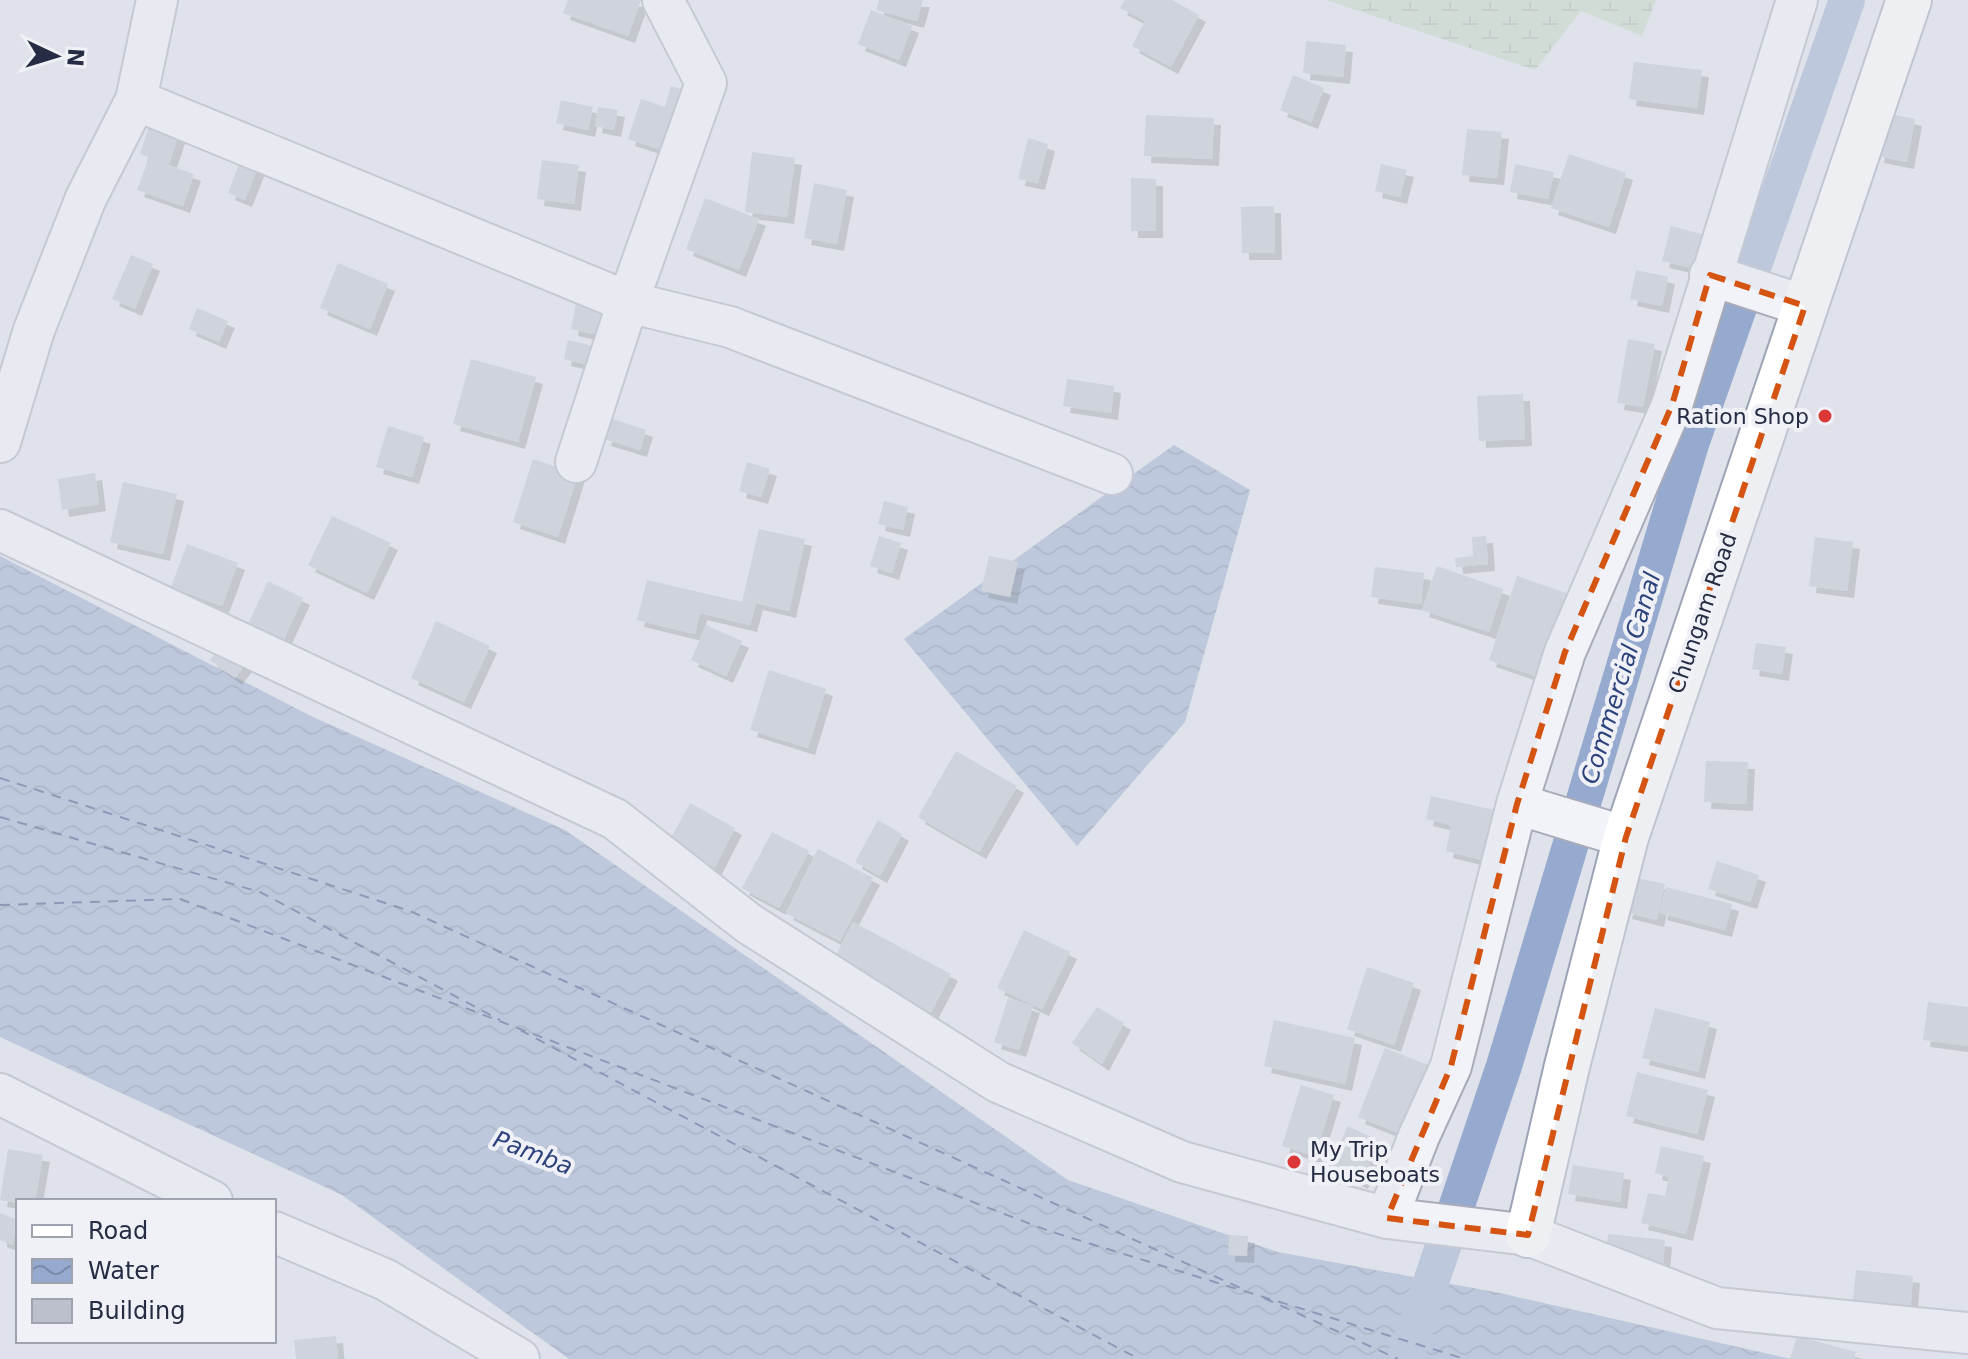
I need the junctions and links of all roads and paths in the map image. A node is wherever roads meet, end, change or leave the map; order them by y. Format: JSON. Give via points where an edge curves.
{"nodes":[{"id":1,"x":157,"y":0,"type":"edge"},
{"id":2,"x":663,"y":0,"type":"edge"},
{"id":3,"x":1797,"y":0,"type":"edge"},
{"id":4,"x":1909,"y":0,"type":"edge"},
{"id":5,"x":136,"y":100,"type":"junction"},
{"id":6,"x":1710,"y":275,"type":"junction"},
{"id":7,"x":628,"y":302,"type":"junction"},
{"id":8,"x":1805,"y":306,"type":"junction"},
{"id":9,"x":0,"y":442,"type":"edge"},
{"id":10,"x":576,"y":462,"type":"dead end"},
{"id":11,"x":1112,"y":474,"type":"dead end"},
{"id":12,"x":0,"y":530,"type":"edge"},
{"id":13,"x":1517,"y":804,"type":"junction"},
{"id":14,"x":1626,"y":837,"type":"junction"},
{"id":15,"x":0,"y":1094,"type":"edge"},
{"id":16,"x":208,"y":1199,"type":"edge"},
{"id":17,"x":1392,"y":1219,"type":"junction"},
{"id":18,"x":276,"y":1233,"type":"edge"},
{"id":19,"x":1515,"y":1234,"type":"junction"},
{"id":20,"x":1968,"y":1333,"type":"edge"},
{"id":21,"x":519,"y":1359,"type":"edge"}],
"edges":[{"from":1,"to":5,"type":"street"},
{"from":2,"to":7,"type":"street","via":[[706,83]]},
{"from":3,"to":6,"type":"street"},
{"from":4,"to":8,"type":"main road","name":"Chungam Road"},
{"from":5,"to":7,"type":"street"},
{"from":5,"to":9,"type":"street","via":[[86,198],[34,330]]},
{"from":6,"to":8,"type":"street"},
{"from":6,"to":13,"type":"street","via":[[1672,405],[1565,652]]},
{"from":7,"to":10,"type":"street"},
{"from":7,"to":11,"type":"street","via":[[730,327]]},
{"from":8,"to":14,"type":"main road","name":"Chungam Road"},
{"from":12,"to":17,"type":"street","via":[[615,819],[748,923],[998,1082],[1182,1162]]},
{"from":13,"to":14,"type":"street"},
{"from":13,"to":17,"type":"street","via":[[1451,1066],[1419,1136]]},
{"from":14,"to":19,"type":"main road","name":"Chungam Road","via":[[1567,1066]]},
{"from":15,"to":16,"type":"street"},
{"from":17,"to":19,"type":"street"},
{"from":18,"to":21,"type":"street","via":[[386,1280]]},
{"from":19,"to":20,"type":"street","via":[[1717,1308]]}]}
